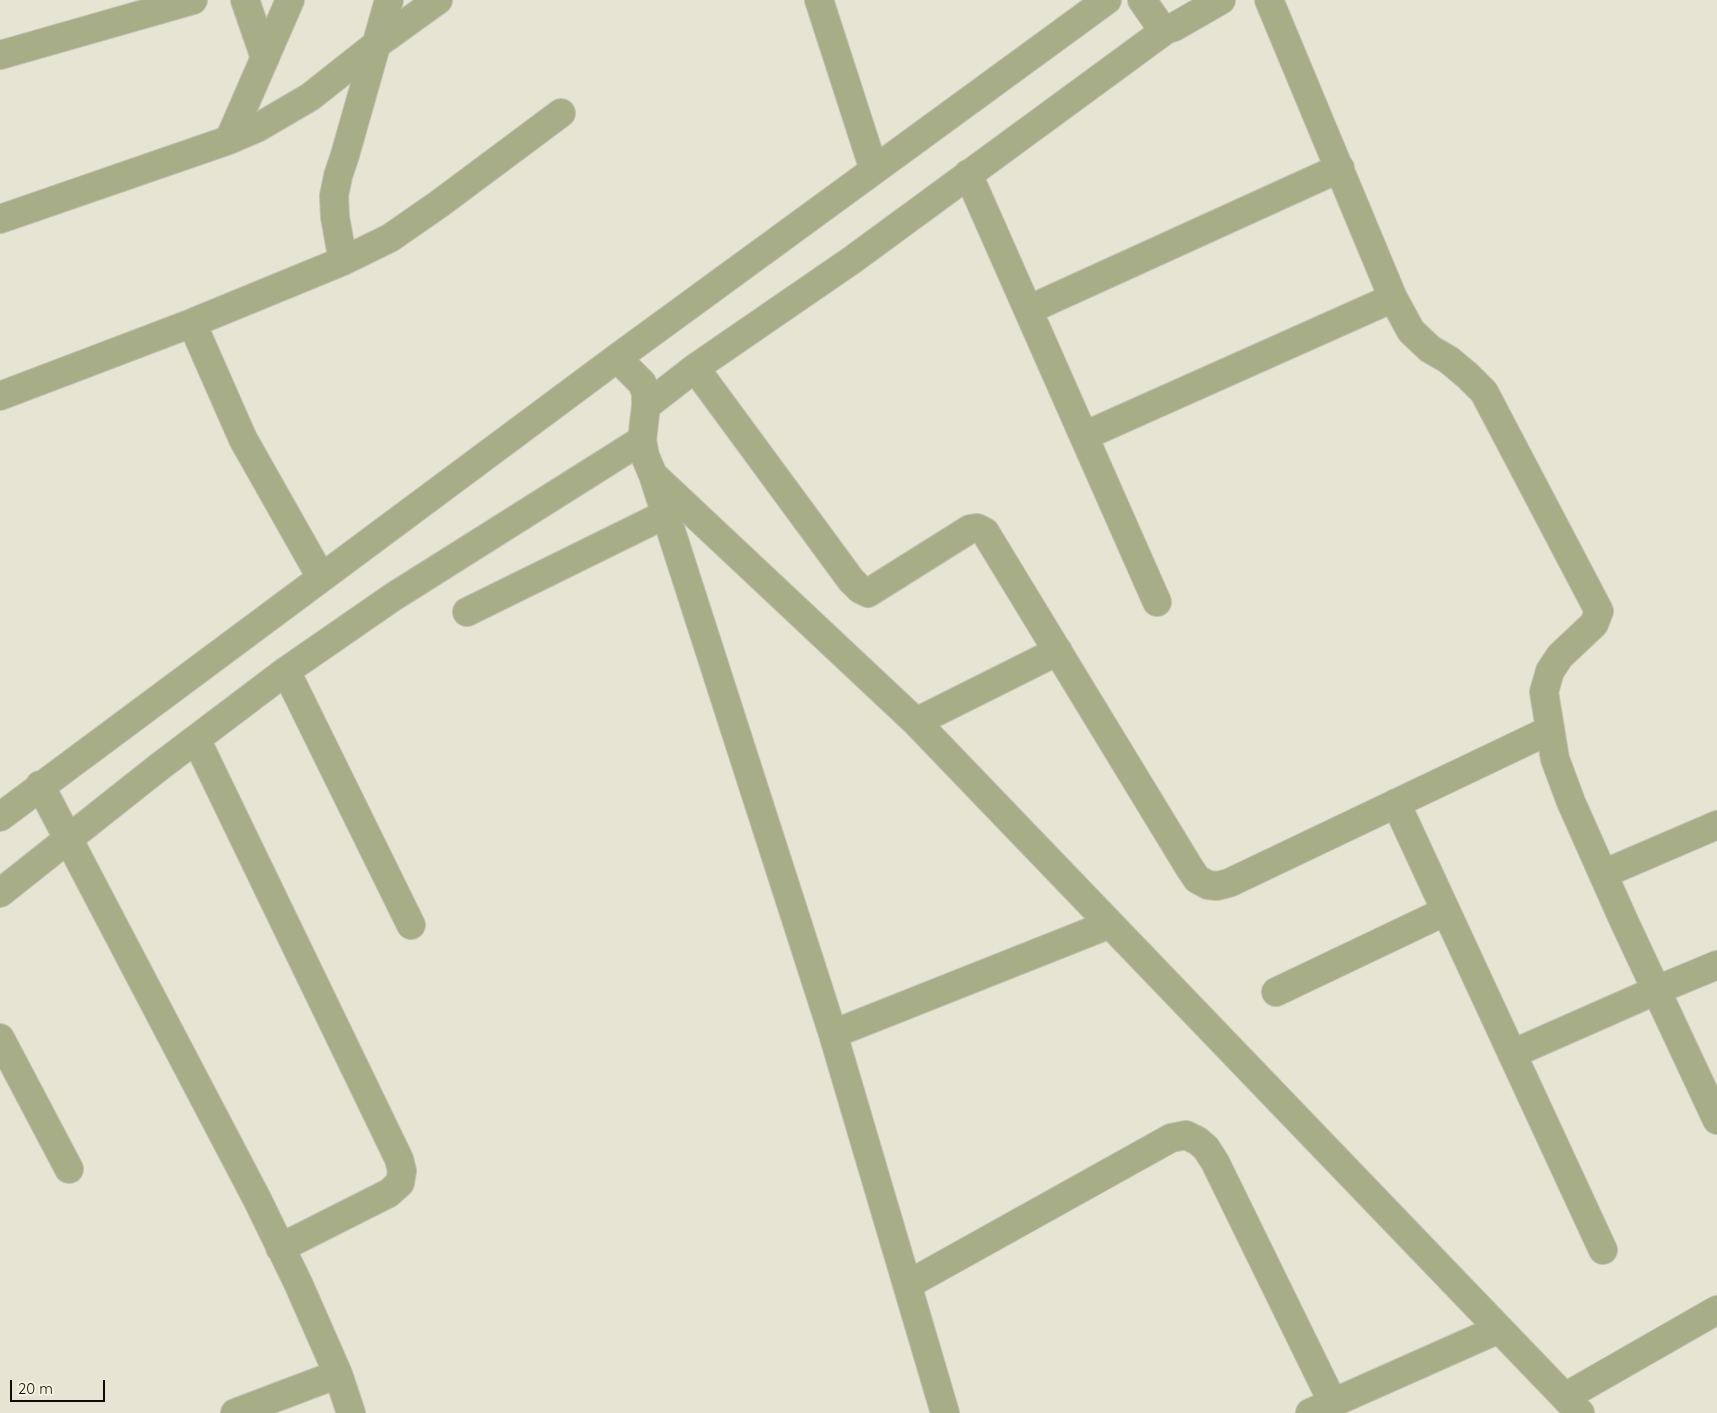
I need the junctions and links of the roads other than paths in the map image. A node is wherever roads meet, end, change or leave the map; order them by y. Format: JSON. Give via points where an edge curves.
{"nodes":[{"id":1,"x":193,"y":0,"type":"edge"},
{"id":2,"x":246,"y":0,"type":"edge"},
{"id":3,"x":290,"y":0,"type":"edge"},
{"id":4,"x":389,"y":0,"type":"edge"},
{"id":5,"x":438,"y":0,"type":"edge"},
{"id":6,"x":819,"y":0,"type":"edge"},
{"id":7,"x":1106,"y":0,"type":"edge"},
{"id":8,"x":1221,"y":0,"type":"edge"},
{"id":9,"x":1269,"y":0,"type":"edge"},
{"id":10,"x":1154,"y":16,"type":"edge"},
{"id":11,"x":377,"y":44,"type":"junction"},
{"id":12,"x":0,"y":55,"type":"edge"},
{"id":13,"x":265,"y":58,"type":"junction"},
{"id":14,"x":561,"y":113,"type":"dead end"},
{"id":15,"x":229,"y":140,"type":"junction"},
{"id":16,"x":1340,"y":168,"type":"junction"},
{"id":17,"x":874,"y":170,"type":"junction"},
{"id":18,"x":968,"y":174,"type":"junction"},
{"id":19,"x":0,"y":219,"type":"edge"},
{"id":20,"x":343,"y":261,"type":"junction"},
{"id":21,"x":1393,"y":298,"type":"junction"},
{"id":22,"x":1028,"y":310,"type":"junction"},
{"id":23,"x":192,"y":323,"type":"junction"},
{"id":24,"x":695,"y":368,"type":"junction"},
{"id":25,"x":633,"y":378,"type":"junction"},
{"id":26,"x":0,"y":396,"type":"edge"},
{"id":27,"x":1084,"y":436,"type":"junction"},
{"id":28,"x":642,"y":440,"type":"junction"},
{"id":29,"x":653,"y":475,"type":"junction"},
{"id":30,"x":666,"y":514,"type":"junction"},
{"id":31,"x":321,"y":577,"type":"junction"},
{"id":32,"x":1156,"y":602,"type":"dead end"},
{"id":33,"x":467,"y":612,"type":"dead end"},
{"id":34,"x":1058,"y":651,"type":"junction"},
{"id":35,"x":286,"y":671,"type":"junction"},
{"id":36,"x":916,"y":722,"type":"junction"},
{"id":37,"x":1550,"y":730,"type":"junction"},
{"id":38,"x":196,"y":739,"type":"junction"},
{"id":39,"x":44,"y":791,"type":"junction"},
{"id":40,"x":1396,"y":803,"type":"junction"},
{"id":41,"x":0,"y":817,"type":"edge"},
{"id":42,"x":1717,"y":825,"type":"edge"},
{"id":43,"x":65,"y":834,"type":"junction"},
{"id":44,"x":1603,"y":874,"type":"junction"},
{"id":45,"x":0,"y":893,"type":"edge"},
{"id":46,"x":1446,"y":911,"type":"junction"},
{"id":47,"x":1110,"y":924,"type":"junction"},
{"id":48,"x":411,"y":925,"type":"dead end"},
{"id":49,"x":1717,"y":965,"type":"edge"},
{"id":50,"x":1657,"y":990,"type":"junction"},
{"id":51,"x":1276,"y":992,"type":"dead end"},
{"id":52,"x":833,"y":1034,"type":"junction"},
{"id":53,"x":0,"y":1038,"type":"edge"},
{"id":54,"x":1512,"y":1054,"type":"junction"},
{"id":55,"x":1717,"y":1120,"type":"edge"},
{"id":56,"x":68,"y":1169,"type":"dead end"},
{"id":57,"x":280,"y":1248,"type":"junction"},
{"id":58,"x":1603,"y":1250,"type":"dead end"},
{"id":59,"x":907,"y":1285,"type":"junction"},
{"id":60,"x":1717,"y":1310,"type":"edge"},
{"id":61,"x":1499,"y":1329,"type":"junction"},
{"id":62,"x":338,"y":1374,"type":"junction"},
{"id":63,"x":1572,"y":1405,"type":"edge"},
{"id":64,"x":1321,"y":1408,"type":"edge"},
{"id":65,"x":235,"y":1413,"type":"edge"},
{"id":66,"x":351,"y":1413,"type":"edge"},
{"id":67,"x":945,"y":1413,"type":"edge"}],
"edges":[{"from":1,"to":12,"type":"street"},
{"from":2,"to":13,"type":"street"},
{"from":3,"to":13,"type":"street"},
{"from":4,"to":11,"type":"street"},
{"from":5,"to":11,"type":"street"},
{"from":6,"to":17,"type":"street"},
{"from":7,"to":17,"type":"street"},
{"from":8,"to":10,"type":"street","via":[[1174,27]]},
{"from":9,"to":16,"type":"street"},
{"from":10,"to":18,"type":"street"},
{"from":11,"to":15,"type":"street","via":[[310,97],[257,128]]},
{"from":11,"to":20,"type":"street","via":[[334,196]]},
{"from":13,"to":15,"type":"street"},
{"from":14,"to":20,"type":"street","via":[[390,238]]},
{"from":15,"to":19,"type":"street"},
{"from":16,"to":21,"type":"street"},
{"from":16,"to":22,"type":"street"},
{"from":17,"to":25,"type":"street"},
{"from":18,"to":22,"type":"street"},
{"from":18,"to":24,"type":"street","via":[[852,260]]},
{"from":20,"to":23,"type":"street"},
{"from":21,"to":27,"type":"street"},
{"from":21,"to":37,"type":"street","via":[[1411,331],[1484,392],[1598,611],[1594,624],[1560,656],[1550,671],[1544,692]]},
{"from":22,"to":27,"type":"street"},
{"from":23,"to":26,"type":"street"},
{"from":23,"to":31,"type":"street","via":[[243,439]]},
{"from":24,"to":25,"type":"street"},
{"from":24,"to":34,"type":"street","via":[[860,589],[868,592],[970,529],[977,528],[989,537]]},
{"from":25,"to":28,"type":"street"},
{"from":25,"to":31,"type":"street"},
{"from":27,"to":32,"type":"street"},
{"from":28,"to":29,"type":"street"},
{"from":28,"to":35,"type":"street","via":[[392,598]]},
{"from":29,"to":30,"type":"street"},
{"from":29,"to":36,"type":"street"},
{"from":30,"to":33,"type":"street"},
{"from":30,"to":52,"type":"street"},
{"from":31,"to":39,"type":"street"},
{"from":34,"to":36,"type":"street"},
{"from":34,"to":40,"type":"street","via":[[1189,867],[1197,879],[1208,885],[1229,883]]},
{"from":35,"to":38,"type":"street"},
{"from":35,"to":48,"type":"street"},
{"from":36,"to":47,"type":"street"},
{"from":37,"to":40,"type":"street"},
{"from":37,"to":44,"type":"street","via":[[1555,759]]},
{"from":38,"to":43,"type":"street"},
{"from":38,"to":57,"type":"street","via":[[402,1171],[400,1183],[389,1193]]},
{"from":39,"to":41,"type":"street"},
{"from":39,"to":43,"type":"street"},
{"from":40,"to":46,"type":"street"},
{"from":42,"to":44,"type":"street"},
{"from":43,"to":45,"type":"street"},
{"from":43,"to":57,"type":"street"},
{"from":44,"to":50,"type":"street"},
{"from":46,"to":51,"type":"street"},
{"from":46,"to":54,"type":"street"},
{"from":47,"to":52,"type":"street"},
{"from":47,"to":61,"type":"street"},
{"from":49,"to":50,"type":"street"},
{"from":50,"to":54,"type":"street"},
{"from":50,"to":55,"type":"street"},
{"from":52,"to":59,"type":"street"},
{"from":53,"to":56,"type":"street"},
{"from":54,"to":58,"type":"street"},
{"from":57,"to":62,"type":"street"},
{"from":59,"to":64,"type":"street","via":[[1170,1138],[1186,1135],[1206,1148],[1215,1162]]},
{"from":59,"to":67,"type":"street"},
{"from":60,"to":63,"type":"street"},
{"from":61,"to":63,"type":"street"},
{"from":61,"to":64,"type":"street"},
{"from":62,"to":65,"type":"street"},
{"from":62,"to":66,"type":"street"}]}
